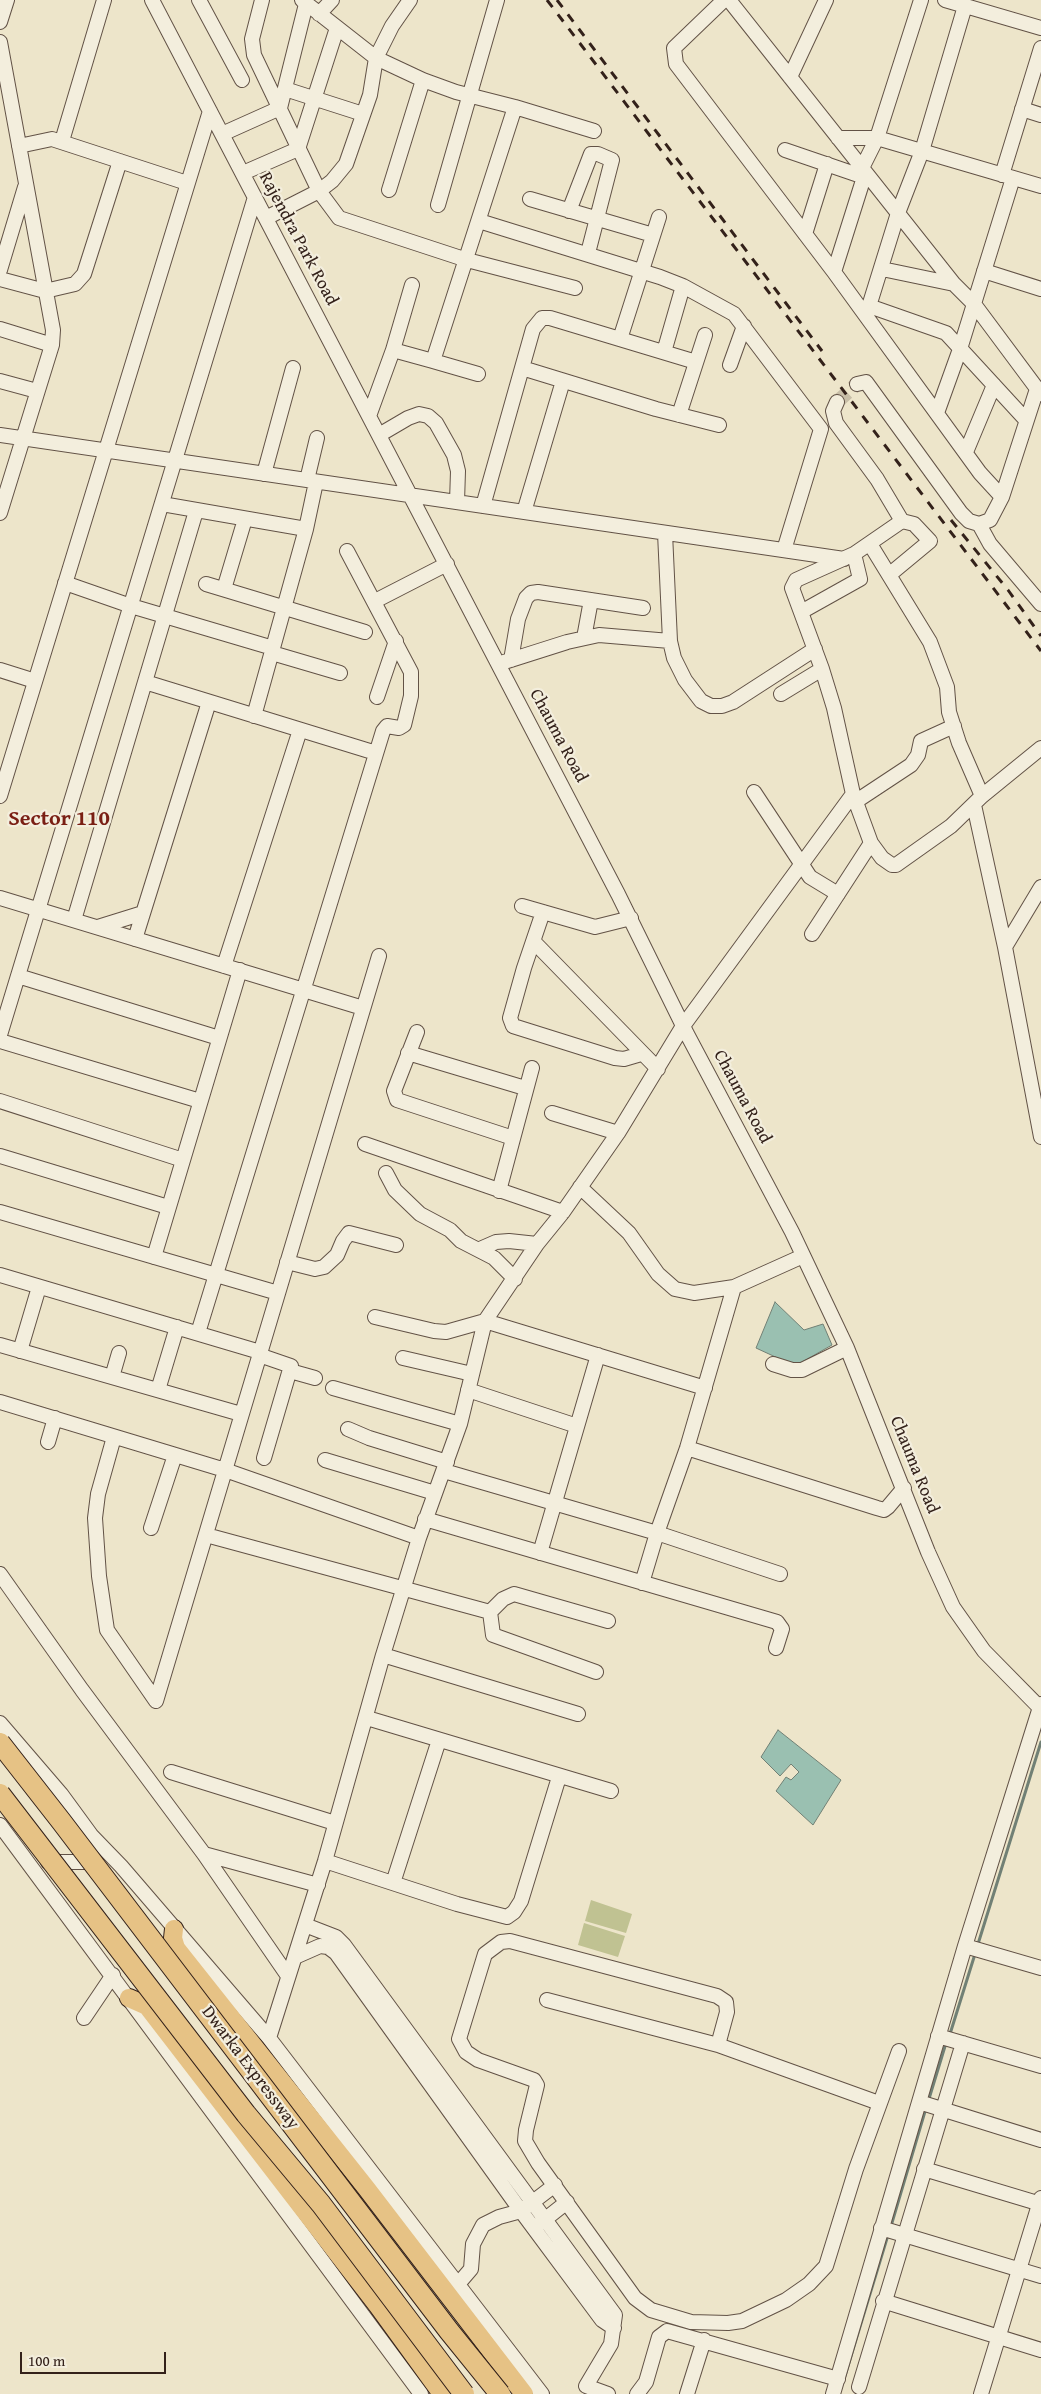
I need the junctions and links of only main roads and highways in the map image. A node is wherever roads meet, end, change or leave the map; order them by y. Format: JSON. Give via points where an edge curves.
{"nodes":[{"id":1,"x":0,"y":1743,"type":"edge"},
{"id":2,"x":0,"y":1794,"type":"edge"},
{"id":3,"x":174,"y":1929,"type":"road end"},
{"id":4,"x":129,"y":1998,"type":"road end"},
{"id":5,"x":442,"y":2394,"type":"edge"},
{"id":6,"x":464,"y":2394,"type":"edge"},
{"id":7,"x":500,"y":2394,"type":"edge"},
{"id":8,"x":524,"y":2394,"type":"edge"}],
"edges":[{"from":1,"to":7,"type":"highway","name":"Dwarka Expressway","bridge":true},
{"from":2,"to":6,"type":"highway","name":"Dwarka Expressway","bridge":true,"via":[[246,2114],[321,2204]]},
{"from":3,"to":8,"type":"main road","via":[[176,1948],[361,2181]]},
{"from":4,"to":5,"type":"main road","via":[[147,2006]]}]}
